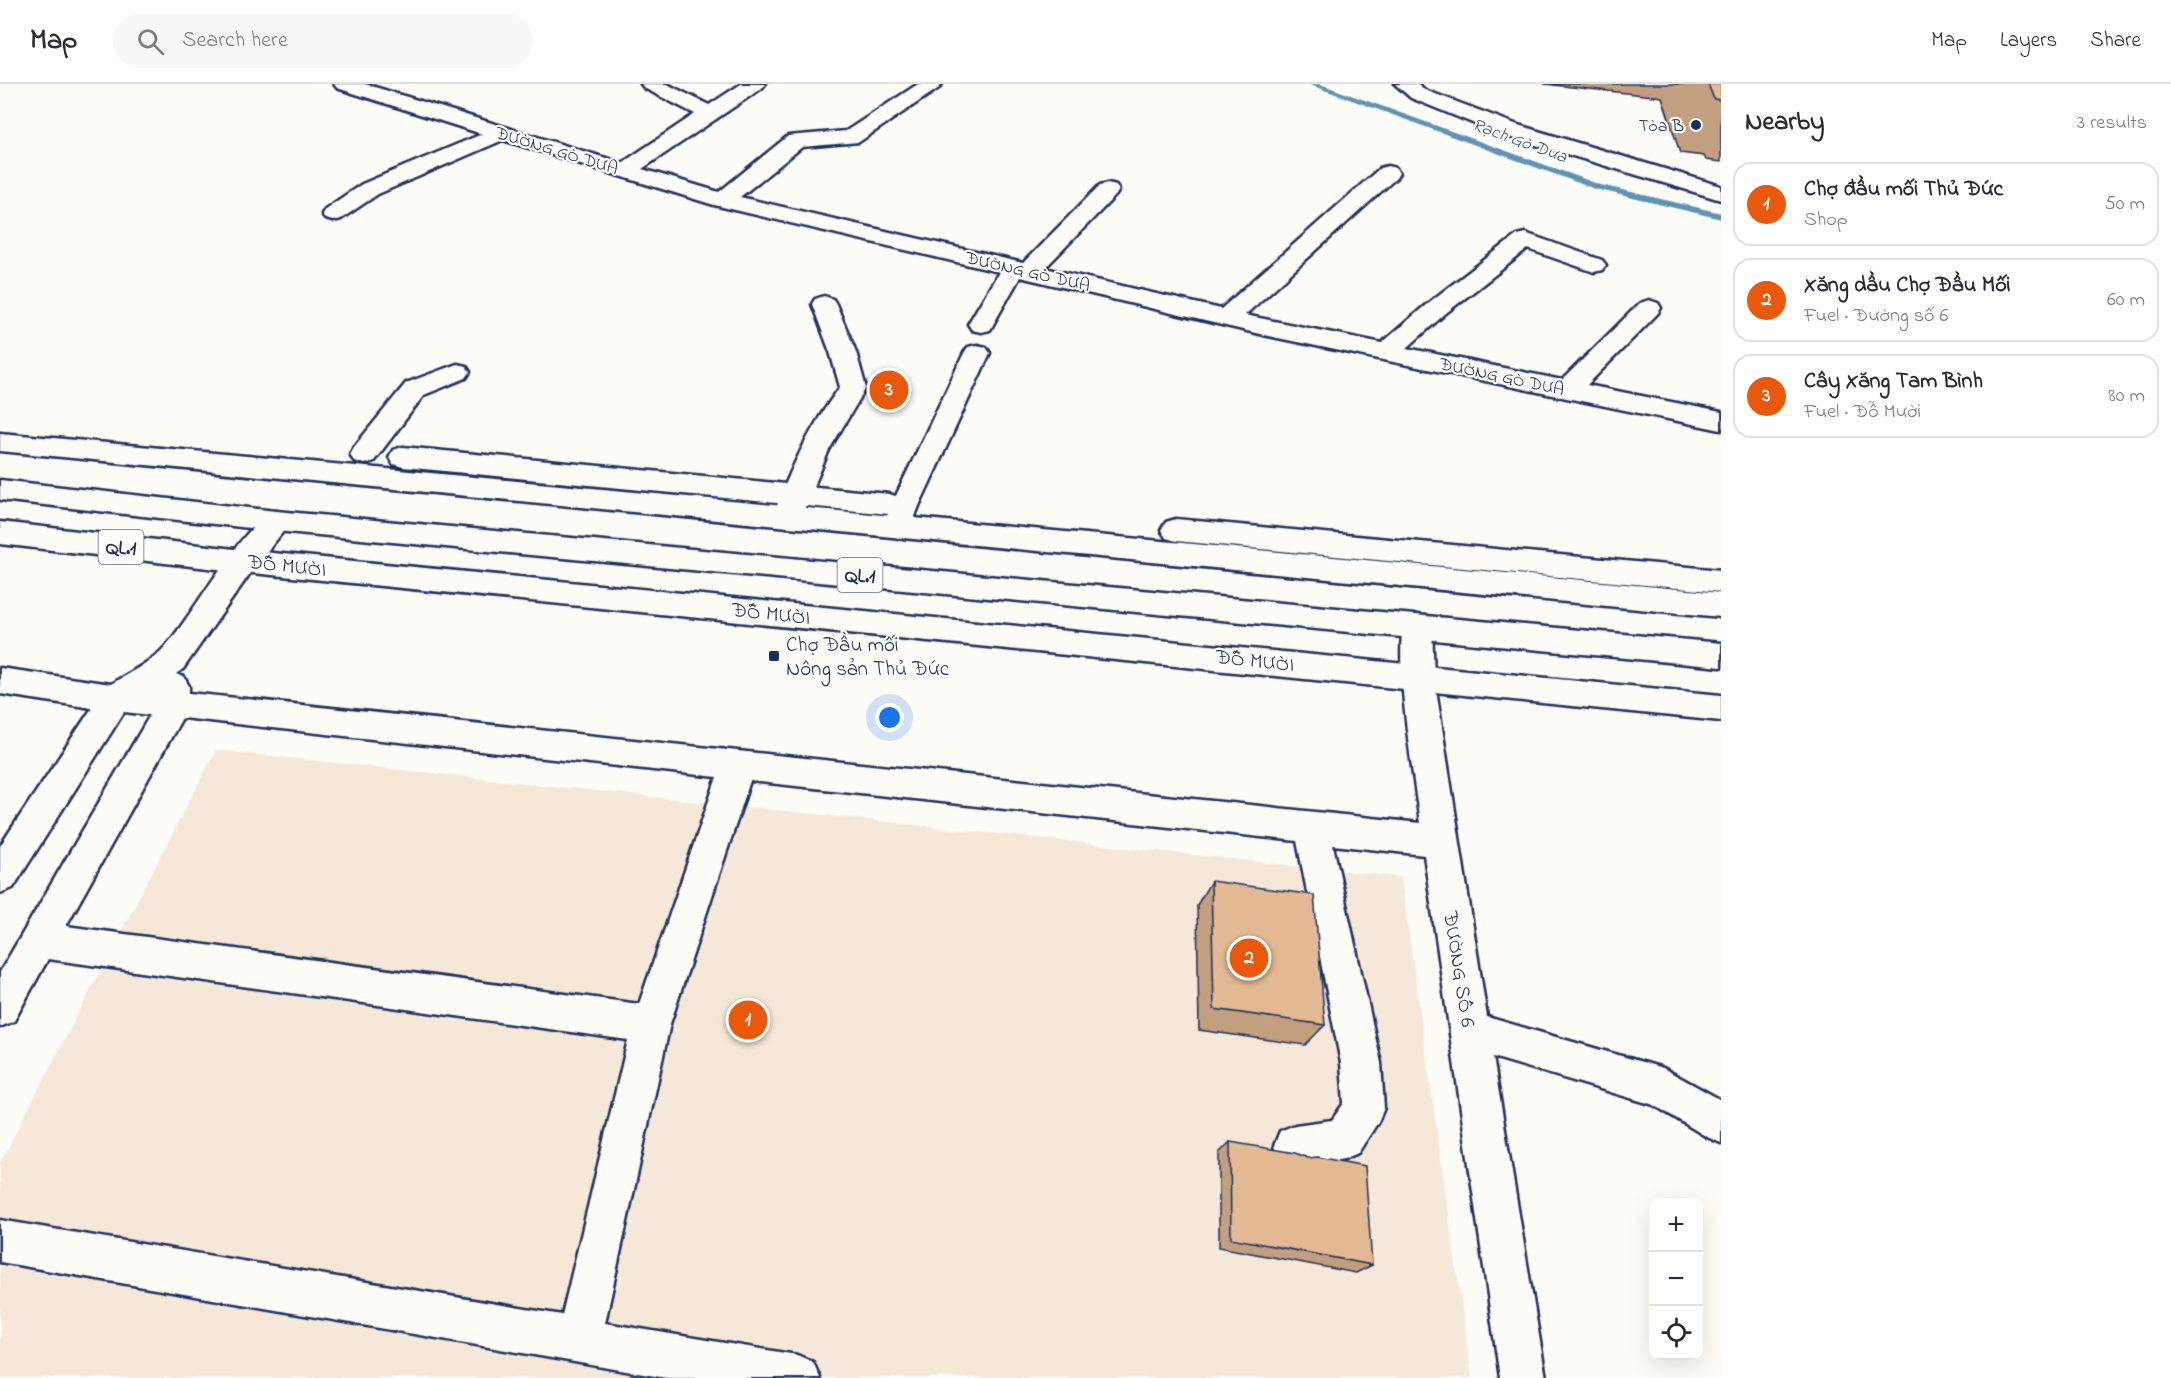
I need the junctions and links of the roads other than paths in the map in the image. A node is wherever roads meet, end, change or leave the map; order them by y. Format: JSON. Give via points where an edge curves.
{"nodes":[{"id":1,"x":344,"y":84,"type":"edge"},
{"id":2,"x":651,"y":84,"type":"edge"},
{"id":3,"x":755,"y":84,"type":"edge"},
{"id":4,"x":932,"y":84,"type":"edge"},
{"id":5,"x":1405,"y":84,"type":"edge"},
{"id":6,"x":711,"y":114,"type":"junction"},
{"id":7,"x":502,"y":133,"type":"junction"},
{"id":8,"x":624,"y":171,"type":"junction"},
{"id":9,"x":1388,"y":173,"type":"dead end"},
{"id":10,"x":1108,"y":190,"type":"dead end"},
{"id":11,"x":1721,"y":193,"type":"edge"},
{"id":12,"x":723,"y":200,"type":"junction"},
{"id":13,"x":333,"y":214,"type":"dead end"},
{"id":14,"x":1594,"y":265,"type":"dead end"},
{"id":15,"x":1020,"y":270,"type":"junction"},
{"id":16,"x":824,"y":303,"type":"dead end"},
{"id":17,"x":1649,"y":308,"type":"dead end"},
{"id":18,"x":1226,"y":318,"type":"junction"},
{"id":19,"x":981,"y":324,"type":"dead end"},
{"id":20,"x":1386,"y":352,"type":"junction"},
{"id":21,"x":977,"y":353,"type":"dead end"},
{"id":22,"x":457,"y":372,"type":"dead end"},
{"id":23,"x":1567,"y":390,"type":"junction"},
{"id":24,"x":0,"y":420,"type":"edge"},
{"id":25,"x":1721,"y":421,"type":"edge"},
{"id":26,"x":0,"y":442,"type":"edge"},
{"id":27,"x":364,"y":454,"type":"junction"},
{"id":28,"x":0,"y":490,"type":"edge"},
{"id":29,"x":790,"y":505,"type":"junction"},
{"id":30,"x":901,"y":516,"type":"junction"},
{"id":31,"x":276,"y":521,"type":"junction"},
{"id":32,"x":0,"y":533,"type":"edge"},
{"id":33,"x":243,"y":561,"type":"junction"},
{"id":34,"x":1721,"y":581,"type":"edge"},
{"id":35,"x":1721,"y":605,"type":"edge"},
{"id":36,"x":1417,"y":627,"type":"junction"},
{"id":37,"x":1721,"y":655,"type":"edge"},
{"id":38,"x":172,"y":660,"type":"junction"},
{"id":39,"x":1418,"y":676,"type":"junction"},
{"id":40,"x":0,"y":681,"type":"edge"},
{"id":41,"x":116,"y":698,"type":"junction"},
{"id":42,"x":173,"y":704,"type":"junction"},
{"id":43,"x":1721,"y":708,"type":"edge"},
{"id":44,"x":738,"y":766,"type":"junction"},
{"id":45,"x":1312,"y":828,"type":"junction"},
{"id":46,"x":1440,"y":841,"type":"junction"},
{"id":47,"x":0,"y":877,"type":"edge"},
{"id":48,"x":39,"y":940,"type":"junction"},
{"id":49,"x":0,"y":1008,"type":"edge"},
{"id":50,"x":651,"y":1024,"type":"junction"},
{"id":51,"x":1469,"y":1031,"type":"junction"},
{"id":52,"x":1721,"y":1123,"type":"edge"},
{"id":53,"x":1295,"y":1146,"type":"dead end"},
{"id":54,"x":0,"y":1241,"type":"edge"},
{"id":55,"x":579,"y":1340,"type":"junction"},
{"id":56,"x":797,"y":1378,"type":"edge"},
{"id":57,"x":1523,"y":1378,"type":"edge"}],
"edges":[{"from":1,"to":7,"type":"main road","name":"ĐƯỜNG GÒ DƯA"},
{"from":2,"to":6,"type":"main road"},
{"from":3,"to":6,"type":"main road"},
{"from":4,"to":12,"type":"main road","via":[[851,137],[796,141]]},
{"from":5,"to":11,"type":"main road","via":[[1418,94],[1510,130]]},
{"from":6,"to":8,"type":"main road"},
{"from":7,"to":8,"type":"main road","name":"ĐƯỜNG GÒ DƯA"},
{"from":7,"to":13,"type":"main road","via":[[370,189]]},
{"from":8,"to":12,"type":"main road","name":"ĐƯỜNG GÒ DƯA"},
{"from":9,"to":18,"type":"main road"},
{"from":10,"to":15,"type":"main road"},
{"from":12,"to":15,"type":"main road","name":"ĐƯỜNG GÒ DƯA"},
{"from":14,"to":20,"type":"main road","via":[[1525,240]]},
{"from":15,"to":18,"type":"main road","name":"ĐƯỜNG GÒ DƯA"},
{"from":15,"to":19,"type":"main road"},
{"from":16,"to":29,"type":"main road","via":[[853,388],[838,406]]},
{"from":17,"to":23,"type":"main road"},
{"from":18,"to":20,"type":"main road","name":"ĐƯỜNG GÒ DƯA"},
{"from":20,"to":23,"type":"main road","name":"ĐƯỜNG GÒ DƯA"},
{"from":21,"to":30,"type":"main road"},
{"from":22,"to":27,"type":"main road","via":[[415,389]]},
{"from":23,"to":25,"type":"main road","name":"ĐƯỜNG GÒ DƯA"},
{"from":24,"to":27,"type":"main road"},
{"from":26,"to":29,"type":"main road"},
{"from":27,"to":29,"type":"main road"},
{"from":28,"to":31,"type":"main road","name":"ĐỖ MƯỜI","number":"QL.1"},
{"from":29,"to":30,"type":"main road"},
{"from":30,"to":34,"type":"main road"},
{"from":30,"to":35,"type":"main road"},
{"from":31,"to":33,"type":"main road"},
{"from":31,"to":36,"type":"main road","name":"ĐỖ MƯỜI","number":"QL.1"},
{"from":32,"to":33,"type":"main road","name":"ĐỖ MƯỜI","number":"QL.1"},
{"from":33,"to":38,"type":"main road"},
{"from":33,"to":39,"type":"main road","name":"ĐỖ MƯỜI","number":"QL.1"},
{"from":36,"to":37,"type":"main road","name":"ĐỖ MƯỜI","number":"QL.1"},
{"from":36,"to":39,"type":"main road","name":"ĐƯỜNG SỐ 6"},
{"from":38,"to":41,"type":"main road"},
{"from":38,"to":42,"type":"main road"},
{"from":39,"to":43,"type":"main road","name":"ĐỖ MƯỜI","number":"QL.1"},
{"from":39,"to":46,"type":"main road","name":"ĐƯỜNG SỐ 6"},
{"from":40,"to":41,"type":"main road"},
{"from":41,"to":42,"type":"main road"},
{"from":41,"to":47,"type":"main road"},
{"from":42,"to":44,"type":"main road"},
{"from":42,"to":48,"type":"main road"},
{"from":44,"to":45,"type":"main road"},
{"from":44,"to":50,"type":"main road"},
{"from":45,"to":46,"type":"main road"},
{"from":45,"to":53,"type":"main road","via":[[1361,1063],[1364,1108],[1344,1139]]},
{"from":46,"to":51,"type":"main road","name":"ĐƯỜNG SỐ 6"},
{"from":48,"to":49,"type":"main road"},
{"from":48,"to":50,"type":"main road"},
{"from":50,"to":55,"type":"main road"},
{"from":51,"to":52,"type":"main road","via":[[1663,1088]]},
{"from":51,"to":57,"type":"main road","name":"ĐƯỜNG SỐ 6"},
{"from":54,"to":55,"type":"main road"},
{"from":55,"to":56,"type":"main road"}]}
